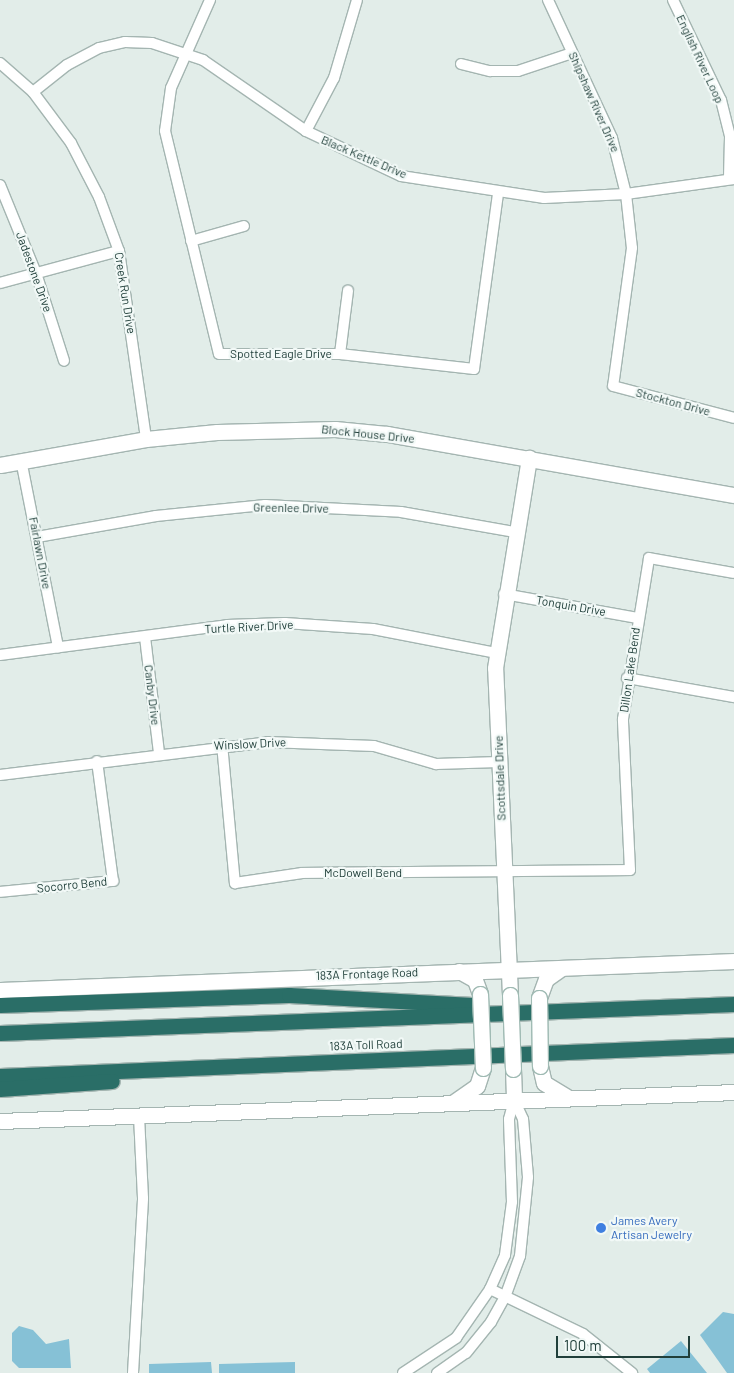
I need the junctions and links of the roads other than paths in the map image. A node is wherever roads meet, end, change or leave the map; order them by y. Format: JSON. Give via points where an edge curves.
{"nodes":[{"id":1,"x":210,"y":0,"type":"edge"},
{"id":2,"x":357,"y":0,"type":"edge"},
{"id":3,"x":548,"y":0,"type":"edge"},
{"id":4,"x":673,"y":0,"type":"edge"},
{"id":5,"x":187,"y":53,"type":"junction"},
{"id":6,"x":572,"y":53,"type":"junction"},
{"id":7,"x":0,"y":63,"type":"edge"},
{"id":8,"x":461,"y":64,"type":"dead end"},
{"id":9,"x":33,"y":92,"type":"junction"},
{"id":10,"x":306,"y":131,"type":"junction"},
{"id":11,"x":731,"y":178,"type":"edge"},
{"id":12,"x":0,"y":185,"type":"edge"},
{"id":13,"x":498,"y":193,"type":"junction"},
{"id":14,"x":626,"y":194,"type":"junction"},
{"id":15,"x":244,"y":226,"type":"dead end"},
{"id":16,"x":191,"y":240,"type":"junction"},
{"id":17,"x":119,"y":252,"type":"junction"},
{"id":18,"x":36,"y":273,"type":"junction"},
{"id":19,"x":0,"y":283,"type":"edge"},
{"id":20,"x":348,"y":291,"type":"dead end"},
{"id":21,"x":340,"y":354,"type":"junction"},
{"id":22,"x":64,"y":361,"type":"dead end"},
{"id":23,"x":613,"y":386,"type":"joint"},
{"id":24,"x":734,"y":418,"type":"edge"},
{"id":25,"x":146,"y":439,"type":"junction"},
{"id":26,"x":529,"y":458,"type":"junction"},
{"id":27,"x":21,"y":460,"type":"junction"},
{"id":28,"x":0,"y":465,"type":"edge"},
{"id":29,"x":734,"y":494,"type":"edge"},
{"id":30,"x":515,"y":532,"type":"junction"},
{"id":31,"x":37,"y":537,"type":"junction"},
{"id":32,"x":734,"y":573,"type":"edge"},
{"id":33,"x":504,"y":594,"type":"junction"},
{"id":34,"x":638,"y":618,"type":"junction"},
{"id":35,"x":145,"y":637,"type":"junction"},
{"id":36,"x":58,"y":647,"type":"junction"},
{"id":37,"x":496,"y":653,"type":"junction"},
{"id":38,"x":0,"y":654,"type":"edge"},
{"id":39,"x":627,"y":678,"type":"junction"},
{"id":40,"x":734,"y":697,"type":"edge"},
{"id":41,"x":222,"y":744,"type":"junction"},
{"id":42,"x":159,"y":753,"type":"junction"},
{"id":43,"x":97,"y":761,"type":"junction"},
{"id":44,"x":499,"y":762,"type":"junction"},
{"id":45,"x":0,"y":775,"type":"edge"},
{"id":46,"x":630,"y":870,"type":"joint"},
{"id":47,"x":504,"y":874,"type":"junction"},
{"id":48,"x":0,"y":892,"type":"edge"},
{"id":49,"x":734,"y":961,"type":"edge"},
{"id":50,"x":562,"y":968,"type":"junction"},
{"id":51,"x":457,"y":970,"type":"junction"},
{"id":52,"x":508,"y":970,"type":"junction"},
{"id":53,"x":0,"y":990,"type":"edge"},
{"id":54,"x":734,"y":1004,"type":"edge"},
{"id":55,"x":0,"y":1005,"type":"edge"},
{"id":56,"x":564,"y":1010,"type":"junction"},
{"id":57,"x":0,"y":1033,"type":"edge"},
{"id":58,"x":734,"y":1045,"type":"edge"},
{"id":59,"x":240,"y":1065,"type":"junction"},
{"id":60,"x":0,"y":1076,"type":"edge"},
{"id":61,"x":0,"y":1089,"type":"edge"},
{"id":62,"x":734,"y":1092,"type":"edge"},
{"id":63,"x":574,"y":1098,"type":"junction"},
{"id":64,"x":514,"y":1100,"type":"junction"},
{"id":65,"x":453,"y":1103,"type":"junction"},
{"id":66,"x":139,"y":1115,"type":"junction"},
{"id":67,"x":0,"y":1121,"type":"edge"},
{"id":68,"x":490,"y":1289,"type":"junction"},
{"id":69,"x":505,"y":1297,"type":"junction"},
{"id":70,"x":133,"y":1373,"type":"edge"},
{"id":71,"x":404,"y":1373,"type":"edge"},
{"id":72,"x":437,"y":1373,"type":"edge"},
{"id":73,"x":632,"y":1373,"type":"edge"}],
"edges":[{"from":1,"to":5,"type":"street","name":"Spotted Eagle Drive"},
{"from":2,"to":10,"type":"street","via":[[334,78]]},
{"from":3,"to":6,"type":"street","name":"Shipshaw River Drive"},
{"from":4,"to":11,"type":"street","name":"English River Loop","via":[[720,100],[730,137]]},
{"from":5,"to":9,"type":"street","name":"Black Kettle Drive","via":[[152,43],[112,44],[66,65]]},
{"from":5,"to":10,"type":"street","name":"Black Kettle Drive"},
{"from":5,"to":16,"type":"street","name":"Spotted Eagle Drive","via":[[167,102],[165,131]]},
{"from":6,"to":8,"type":"street","via":[[518,71],[490,71]]},
{"from":6,"to":14,"type":"street","name":"Shipshaw River Drive","via":[[612,138]]},
{"from":7,"to":9,"type":"street","name":"Creek Run Drive"},
{"from":9,"to":17,"type":"street","name":"Creek Run Drive","via":[[71,142],[99,197]]},
{"from":10,"to":13,"type":"street","name":"Black Kettle Drive","via":[[401,176]]},
{"from":11,"to":14,"type":"street","name":"Black Kettle Drive"},
{"from":12,"to":18,"type":"street","name":"Jadestone Drive"},
{"from":13,"to":14,"type":"street","name":"Black Kettle Drive","via":[[544,198]]},
{"from":13,"to":21,"type":"street","name":"Spotted Eagle Drive","via":[[474,369]]},
{"from":14,"to":23,"type":"street","name":"Shipshaw River Drive","via":[[632,248]]},
{"from":15,"to":16,"type":"street"},
{"from":16,"to":21,"type":"street","name":"Spotted Eagle Drive","via":[[219,354]]},
{"from":17,"to":18,"type":"street"},
{"from":17,"to":25,"type":"street","name":"Creek Run Drive"},
{"from":18,"to":19,"type":"street"},
{"from":18,"to":22,"type":"street","name":"Jadestone Drive"},
{"from":20,"to":21,"type":"street"},
{"from":23,"to":24,"type":"street","name":"Stockton Drive"},
{"from":25,"to":26,"type":"main road","name":"Block House Drive","via":[[217,432],[335,429],[387,434]]},
{"from":25,"to":27,"type":"main road","name":"Block House Drive"},
{"from":26,"to":29,"type":"main road","name":"Block House Drive"},
{"from":26,"to":30,"type":"main road","name":"Scottsdale Drive"},
{"from":27,"to":28,"type":"main road","name":"Block House Drive"},
{"from":27,"to":31,"type":"street","name":"Fairlawn Drive"},
{"from":30,"to":31,"type":"street","name":"Greenlee Drive","via":[[401,512],[265,505],[156,516]]},
{"from":30,"to":33,"type":"main road","name":"Scottsdale Drive"},
{"from":31,"to":36,"type":"street","name":"Fairlawn Drive"},
{"from":32,"to":34,"type":"street","name":"Dillon Lake Bend","via":[[650,558]]},
{"from":33,"to":34,"type":"street","name":"Tonquin Drive"},
{"from":33,"to":37,"type":"main road","name":"Scottsdale Drive"},
{"from":34,"to":39,"type":"street","name":"Dillon Lake Bend"},
{"from":35,"to":36,"type":"street","name":"Turtle River Drive"},
{"from":35,"to":37,"type":"street","name":"Turtle River Drive","via":[[226,625],[285,623],[373,629]]},
{"from":35,"to":42,"type":"street","name":"Canby Drive"},
{"from":36,"to":38,"type":"street","name":"Turtle River Drive"},
{"from":37,"to":44,"type":"main road","name":"Scottsdale Drive"},
{"from":39,"to":40,"type":"street"},
{"from":39,"to":46,"type":"street","name":"Dillon Lake Bend","via":[[623,719]]},
{"from":41,"to":42,"type":"street","name":"Winslow Drive"},
{"from":41,"to":44,"type":"street","name":"Winslow Drive","via":[[336,743],[374,746],[436,764]]},
{"from":41,"to":47,"type":"street","name":"McDowell Bend","via":[[235,883],[302,873]]},
{"from":42,"to":43,"type":"street","name":"Winslow Drive"},
{"from":43,"to":45,"type":"street","name":"Winslow Drive"},
{"from":43,"to":48,"type":"street","name":"Socorro Bend","via":[[113,881]]},
{"from":44,"to":47,"type":"main road","name":"Scottsdale Drive"},
{"from":46,"to":47,"type":"street","name":"McDowell Bend"},
{"from":47,"to":52,"type":"main road","name":"Scottsdale Drive"},
{"from":49,"to":50,"type":"main road","name":"183A Frontage Road"},
{"from":50,"to":52,"type":"main road","name":"183A Frontage Road"},
{"from":50,"to":63,"type":"main road","bridge":true,"via":[[546,979],[540,998],[540,1066],[548,1089]]},
{"from":51,"to":52,"type":"main road","name":"183A Frontage Road"},
{"from":51,"to":53,"type":"main road","name":"183A Frontage Road"},
{"from":51,"to":65,"type":"main road","bridge":true,"via":[[475,980],[480,994],[483,1068],[477,1086]]},
{"from":52,"to":64,"type":"main road","name":"Scottsdale Drive","bridge":true},
{"from":54,"to":56,"type":"highway"},
{"from":55,"to":56,"type":"highway","via":[[289,995]]},
{"from":56,"to":57,"type":"highway"},
{"from":58,"to":59,"type":"highway","name":"183A Toll Road"},
{"from":59,"to":60,"type":"highway","name":"183A Toll Road"},
{"from":59,"to":61,"type":"highway","via":[[175,1076]]},
{"from":62,"to":63,"type":"main road"},
{"from":63,"to":64,"type":"main road"},
{"from":64,"to":65,"type":"main road"},
{"from":64,"to":68,"type":"street","name":"Scottsdale Drive","via":[[510,1119],[512,1202],[505,1255]]},
{"from":64,"to":69,"type":"street","name":"Scottsdale Drive","via":[[523,1119],[527,1217],[520,1256]]},
{"from":65,"to":66,"type":"main road"},
{"from":66,"to":67,"type":"main road"},
{"from":66,"to":70,"type":"street","via":[[143,1198]]},
{"from":68,"to":69,"type":"street"},
{"from":68,"to":71,"type":"street","name":"Scottsdale Drive","via":[[456,1338]]},
{"from":69,"to":72,"type":"street","name":"Scottsdale Drive","via":[[466,1353]]},
{"from":69,"to":73,"type":"street","via":[[583,1334]]}]}
